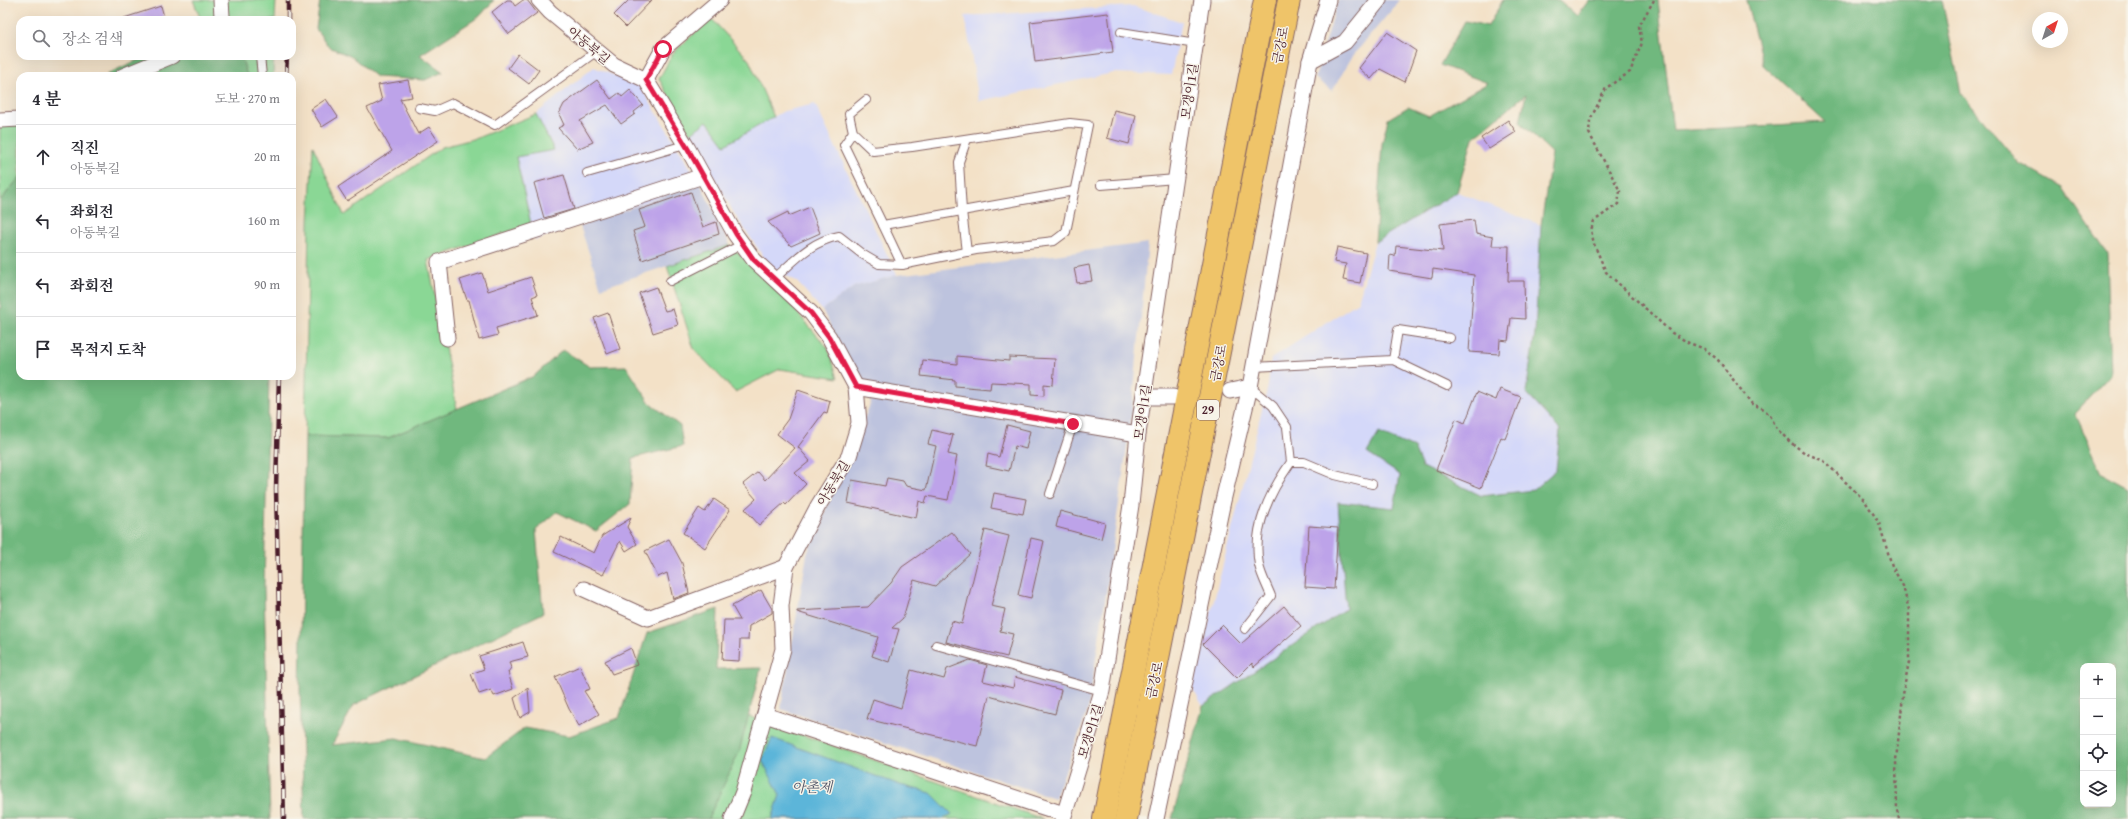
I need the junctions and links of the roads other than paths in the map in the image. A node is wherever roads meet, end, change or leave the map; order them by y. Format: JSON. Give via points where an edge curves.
{"nodes":[{"id":1,"x":221,"y":0,"type":"edge"},
{"id":2,"x":539,"y":0,"type":"edge"},
{"id":3,"x":720,"y":0,"type":"edge"},
{"id":4,"x":1202,"y":0,"type":"edge"},
{"id":5,"x":1256,"y":0,"type":"edge"},
{"id":6,"x":1265,"y":0,"type":"edge"},
{"id":7,"x":1289,"y":0,"type":"edge"},
{"id":8,"x":1328,"y":0,"type":"edge"},
{"id":9,"x":1379,"y":0,"type":"edge"},
{"id":10,"x":223,"y":16,"type":"edge"},
{"id":11,"x":1121,"y":32,"type":"dead end"},
{"id":12,"x":1196,"y":44,"type":"junction"},
{"id":13,"x":596,"y":51,"type":"junction"},
{"id":14,"x":1255,"y":57,"type":"junction"},
{"id":15,"x":162,"y":60,"type":"edge"},
{"id":16,"x":260,"y":60,"type":"edge"},
{"id":17,"x":1310,"y":61,"type":"junction"},
{"id":18,"x":133,"y":72,"type":"edge"},
{"id":19,"x":262,"y":72,"type":"edge"},
{"id":20,"x":646,"y":80,"type":"junction"},
{"id":21,"x":866,"y":100,"type":"dead end"},
{"id":22,"x":418,"y":108,"type":"dead end"},
{"id":23,"x":16,"y":119,"type":"edge"},
{"id":24,"x":0,"y":120,"type":"edge"},
{"id":25,"x":853,"y":132,"type":"junction"},
{"id":26,"x":967,"y":139,"type":"junction"},
{"id":27,"x":685,"y":145,"type":"junction"},
{"id":28,"x":587,"y":173,"type":"dead end"},
{"id":29,"x":703,"y":176,"type":"junction"},
{"id":30,"x":1176,"y":179,"type":"junction"},
{"id":31,"x":1101,"y":185,"type":"dead end"},
{"id":32,"x":1074,"y":191,"type":"junction"},
{"id":33,"x":962,"y":211,"type":"junction"},
{"id":34,"x":883,"y":226,"type":"junction"},
{"id":35,"x":743,"y":244,"type":"junction"},
{"id":36,"x":967,"y":252,"type":"junction"},
{"id":37,"x":902,"y":265,"type":"junction"},
{"id":38,"x":774,"y":279,"type":"junction"},
{"id":39,"x":670,"y":281,"type":"dead end"},
{"id":40,"x":447,"y":338,"type":"dead end"},
{"id":41,"x":1450,"y":338,"type":"dead end"},
{"id":42,"x":1393,"y":360,"type":"junction"},
{"id":43,"x":1254,"y":367,"type":"junction"},
{"id":44,"x":1447,"y":386,"type":"dead end"},
{"id":45,"x":856,"y":387,"type":"junction"},
{"id":46,"x":1250,"y":387,"type":"junction"},
{"id":47,"x":1230,"y":391,"type":"dead end"},
{"id":48,"x":1144,"y":397,"type":"junction"},
{"id":49,"x":1173,"y":397,"type":"dead end"},
{"id":50,"x":1073,"y":424,"type":"junction"},
{"id":51,"x":1138,"y":434,"type":"junction"},
{"id":52,"x":1291,"y":462,"type":"junction"},
{"id":53,"x":1372,"y":484,"type":"dead end"},
{"id":54,"x":1050,"y":494,"type":"dead end"},
{"id":55,"x":786,"y":567,"type":"junction"},
{"id":56,"x":584,"y":589,"type":"dead end"},
{"id":57,"x":1245,"y":629,"type":"dead end"},
{"id":58,"x":936,"y":645,"type":"dead end"},
{"id":59,"x":1102,"y":691,"type":"junction"},
{"id":60,"x":765,"y":715,"type":"junction"},
{"id":61,"x":1064,"y":817,"type":"edge"},
{"id":62,"x":732,"y":819,"type":"edge"},
{"id":63,"x":1104,"y":819,"type":"edge"},
{"id":64,"x":1126,"y":819,"type":"edge"},
{"id":65,"x":1156,"y":819,"type":"edge"}],
"edges":[{"from":1,"to":10,"type":"street"},
{"from":2,"to":13,"type":"street","name":"아동북길"},
{"from":3,"to":20,"type":"street","via":[[663,49]]},
{"from":4,"to":12,"type":"street","name":"모갱이1길"},
{"from":5,"to":14,"type":"highway","via":[[1251,32]]},
{"from":6,"to":14,"type":"highway","name":"금강로","number":"29"},
{"from":7,"to":64,"type":"highway","name":"금강로","number":"29"},
{"from":8,"to":17,"type":"street"},
{"from":9,"to":17,"type":"street","via":[[1345,42]]},
{"from":11,"to":12,"type":"lane"},
{"from":12,"to":30,"type":"street","name":"모갱이1길"},
{"from":13,"to":20,"type":"street","name":"아동북길","via":[[614,65]]},
{"from":13,"to":22,"type":"lane","via":[[495,125],[453,103],[436,112]]},
{"from":14,"to":63,"type":"highway","name":"금강로","number":"29"},
{"from":15,"to":18,"type":"street"},
{"from":16,"to":19,"type":"lane"},
{"from":17,"to":43,"type":"street"},
{"from":20,"to":27,"type":"street","name":"아동북길"},
{"from":21,"to":25,"type":"lane","via":[[849,114]]},
{"from":23,"to":24,"type":"street"},
{"from":25,"to":26,"type":"lane","via":[[873,151]]},
{"from":25,"to":34,"type":"lane","via":[[844,145]]},
{"from":26,"to":32,"type":"lane","via":[[1070,123],[1088,125]]},
{"from":26,"to":33,"type":"lane","via":[[959,162]]},
{"from":27,"to":28,"type":"lane"},
{"from":27,"to":29,"type":"street","name":"아동북길"},
{"from":29,"to":35,"type":"street","name":"아동북길"},
{"from":29,"to":40,"type":"street","via":[[439,262]]},
{"from":30,"to":31,"type":"lane"},
{"from":30,"to":48,"type":"street","name":"모갱이1길"},
{"from":32,"to":33,"type":"lane"},
{"from":32,"to":36,"type":"lane","via":[[1066,232],[1054,241]]},
{"from":33,"to":34,"type":"lane"},
{"from":33,"to":36,"type":"lane"},
{"from":34,"to":37,"type":"lane"},
{"from":35,"to":38,"type":"street","name":"아동북길","via":[[754,260]]},
{"from":35,"to":39,"type":"lane"},
{"from":36,"to":37,"type":"lane"},
{"from":37,"to":38,"type":"lane","via":[[879,264],[839,236],[824,239],[809,248]]},
{"from":38,"to":45,"type":"street","name":"아동북길","via":[[797,299],[829,337]]},
{"from":41,"to":42,"type":"lane","via":[[1398,330]]},
{"from":42,"to":43,"type":"lane"},
{"from":42,"to":44,"type":"lane"},
{"from":43,"to":46,"type":"street"},
{"from":45,"to":50,"type":"street"},
{"from":45,"to":55,"type":"street","name":"아동북길","via":[[859,423],[849,456],[818,506]]},
{"from":46,"to":47,"type":"street"},
{"from":46,"to":52,"type":"lane","via":[[1273,406],[1287,427]]},
{"from":46,"to":65,"type":"street","via":[[1223,501]]},
{"from":48,"to":49,"type":"street"},
{"from":48,"to":51,"type":"street","name":"모갱이1길"},
{"from":50,"to":51,"type":"street"},
{"from":50,"to":54,"type":"lane"},
{"from":51,"to":59,"type":"street","name":"모갱이1길","via":[[1131,505]]},
{"from":52,"to":53,"type":"lane","via":[[1304,462],[1335,475]]},
{"from":52,"to":57,"type":"lane","via":[[1272,491],[1257,540],[1259,565],[1271,596]]},
{"from":55,"to":56,"type":"street","via":[[648,618]]},
{"from":55,"to":60,"type":"street","name":"아동북길","via":[[781,606],[783,649]]},
{"from":58,"to":59,"type":"lane"},
{"from":59,"to":61,"type":"street","name":"모갱이1길"},
{"from":60,"to":61,"type":"street"},
{"from":60,"to":62,"type":"street","name":"아동북길","via":[[743,792]]}]}
